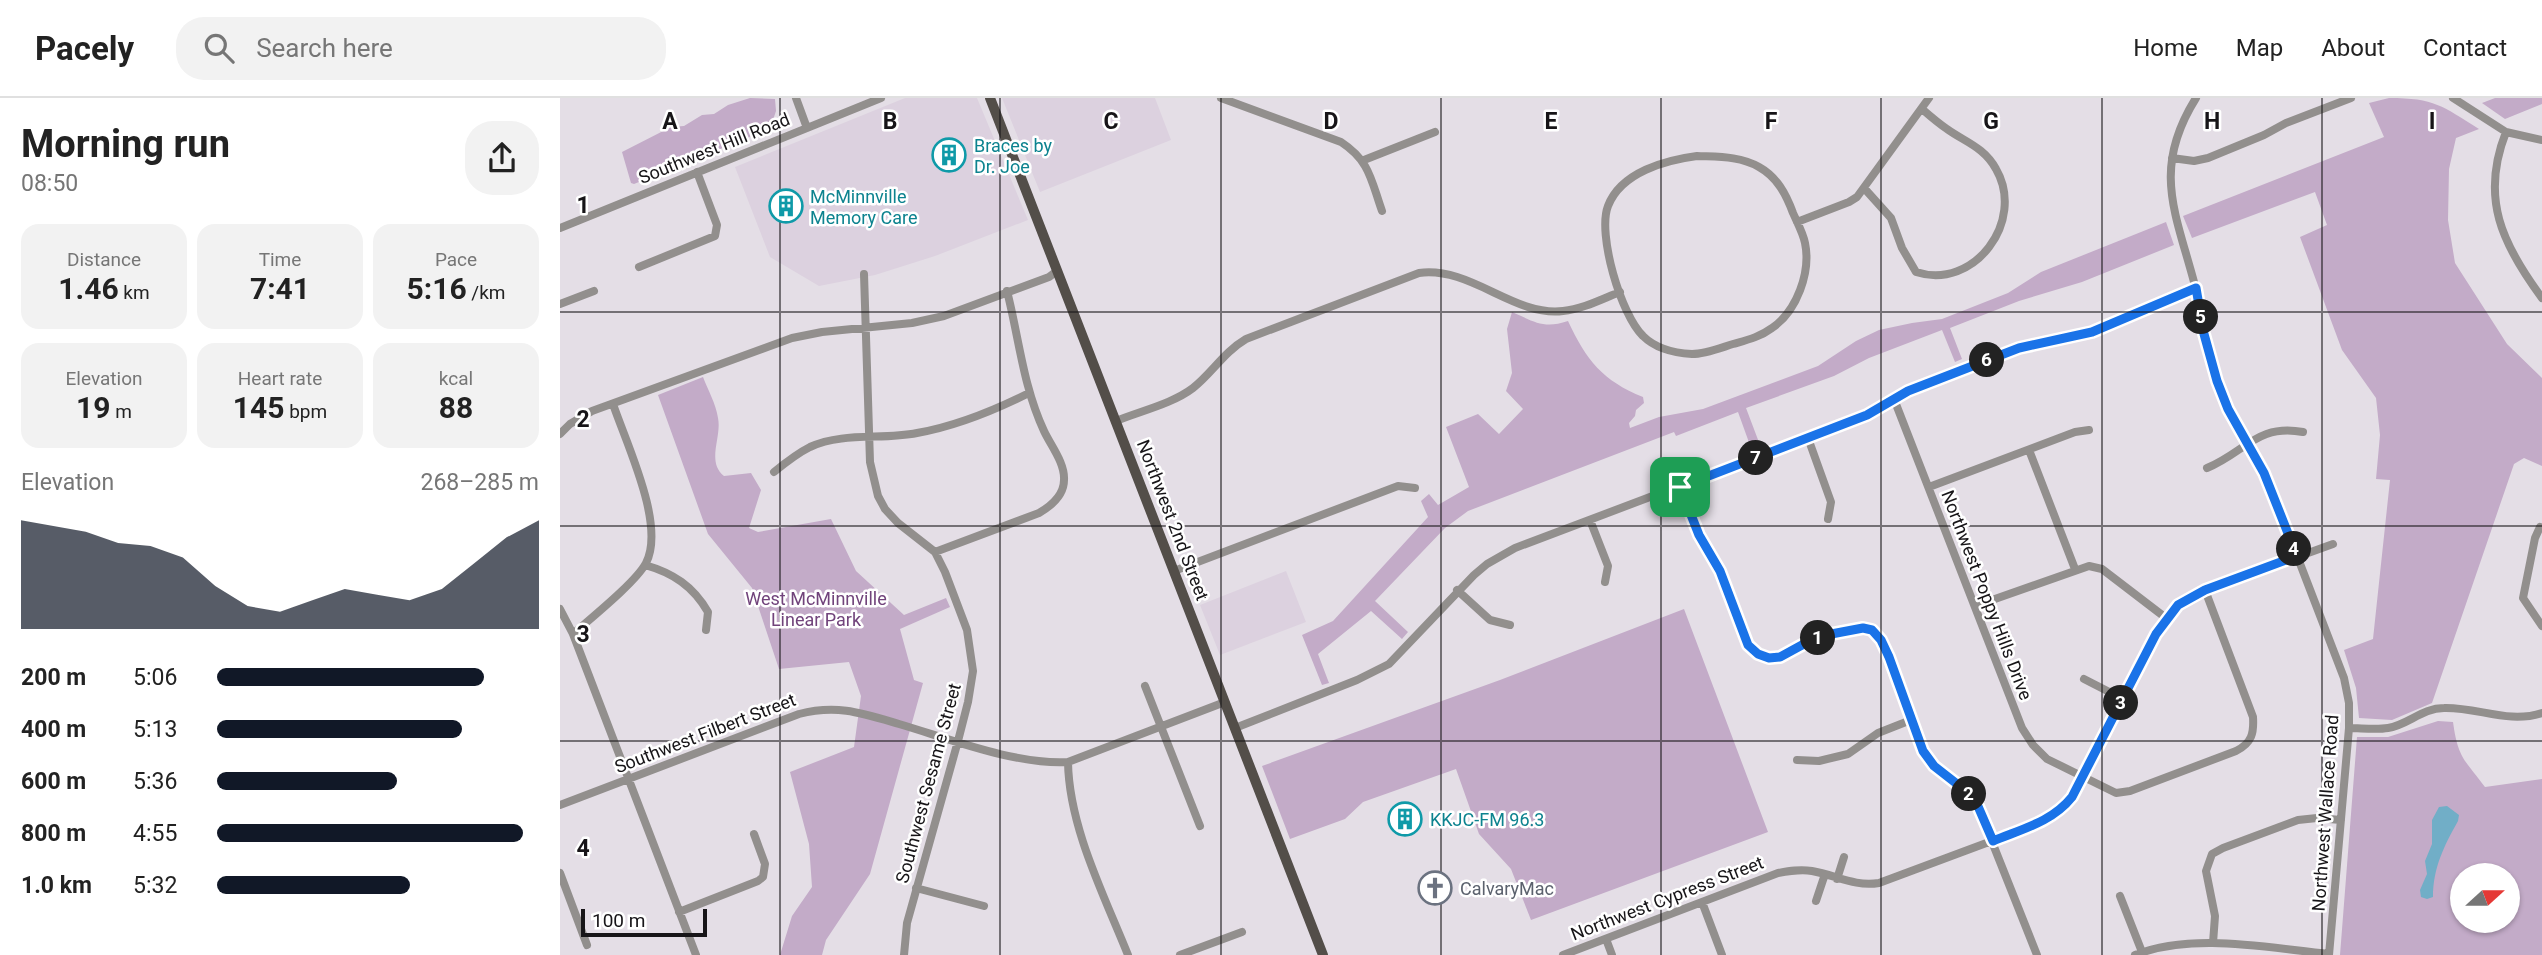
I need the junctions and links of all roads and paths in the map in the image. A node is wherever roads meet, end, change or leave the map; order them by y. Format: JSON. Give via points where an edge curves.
{"nodes":[{"id":1,"x":796,"y":98,"type":"edge"},
{"id":2,"x":881,"y":98,"type":"edge"},
{"id":3,"x":990,"y":98,"type":"edge"},
{"id":4,"x":1221,"y":98,"type":"edge"},
{"id":5,"x":1929,"y":98,"type":"edge"},
{"id":6,"x":2196,"y":98,"type":"edge"},
{"id":7,"x":2351,"y":98,"type":"edge"},
{"id":8,"x":2454,"y":98,"type":"edge"},
{"id":9,"x":1922,"y":109,"type":"junction"},
{"id":10,"x":807,"y":128,"type":"junction"},
{"id":11,"x":1435,"y":132,"type":"dead end"},
{"id":12,"x":2506,"y":132,"type":"junction"},
{"id":13,"x":2542,"y":140,"type":"edge"},
{"id":14,"x":2172,"y":158,"type":"junction"},
{"id":15,"x":1364,"y":160,"type":"junction"},
{"id":16,"x":697,"y":172,"type":"junction"},
{"id":17,"x":1864,"y":188,"type":"junction"},
{"id":18,"x":1382,"y":211,"type":"dead end"},
{"id":19,"x":1797,"y":222,"type":"junction"},
{"id":20,"x":560,"y":228,"type":"edge"},
{"id":21,"x":639,"y":267,"type":"dead end"},
{"id":22,"x":1057,"y":271,"type":"junction"},
{"id":23,"x":864,"y":274,"type":"dead end"},
{"id":24,"x":2539,"y":287,"type":"edge"},
{"id":25,"x":2196,"y":288,"type":"junction"},
{"id":26,"x":594,"y":291,"type":"dead end"},
{"id":27,"x":1007,"y":291,"type":"junction"},
{"id":28,"x":1620,"y":292,"type":"junction"},
{"id":29,"x":2542,"y":298,"type":"edge"},
{"id":30,"x":560,"y":304,"type":"edge"},
{"id":31,"x":865,"y":328,"type":"junction"},
{"id":32,"x":1029,"y":393,"type":"junction"},
{"id":33,"x":1894,"y":399,"type":"junction"},
{"id":34,"x":612,"y":404,"type":"junction"},
{"id":35,"x":1116,"y":421,"type":"junction"},
{"id":36,"x":2089,"y":430,"type":"dead end"},
{"id":37,"x":2303,"y":432,"type":"dead end"},
{"id":38,"x":560,"y":434,"type":"edge"},
{"id":39,"x":870,"y":438,"type":"junction"},
{"id":40,"x":1808,"y":438,"type":"junction"},
{"id":41,"x":2247,"y":444,"type":"junction"},
{"id":42,"x":2029,"y":450,"type":"junction"},
{"id":43,"x":2207,"y":468,"type":"dead end"},
{"id":44,"x":774,"y":472,"type":"dead end"},
{"id":45,"x":1680,"y":487,"type":"junction"},
{"id":46,"x":1929,"y":487,"type":"junction"},
{"id":47,"x":1415,"y":488,"type":"dead end"},
{"id":48,"x":1828,"y":519,"type":"dead end"},
{"id":49,"x":1590,"y":520,"type":"junction"},
{"id":50,"x":2540,"y":527,"type":"dead end"},
{"id":51,"x":2333,"y":544,"type":"dead end"},
{"id":52,"x":934,"y":552,"type":"junction"},
{"id":53,"x":2297,"y":556,"type":"junction"},
{"id":54,"x":646,"y":565,"type":"junction"},
{"id":55,"x":2075,"y":569,"type":"junction"},
{"id":56,"x":1174,"y":571,"type":"junction"},
{"id":57,"x":1605,"y":582,"type":"dead end"},
{"id":58,"x":1457,"y":590,"type":"junction"},
{"id":59,"x":2205,"y":590,"type":"junction"},
{"id":60,"x":1975,"y":606,"type":"junction"},
{"id":61,"x":560,"y":609,"type":"edge"},
{"id":62,"x":2166,"y":618,"type":"junction"},
{"id":63,"x":2541,"y":623,"type":"edge"},
{"id":64,"x":1510,"y":625,"type":"dead end"},
{"id":65,"x":706,"y":631,"type":"dead end"},
{"id":66,"x":573,"y":634,"type":"junction"},
{"id":67,"x":2084,"y":679,"type":"dead end"},
{"id":68,"x":1145,"y":686,"type":"dead end"},
{"id":69,"x":2123,"y":699,"type":"junction"},
{"id":70,"x":1225,"y":702,"type":"junction"},
{"id":71,"x":2542,"y":713,"type":"edge"},
{"id":72,"x":1911,"y":720,"type":"junction"},
{"id":73,"x":1161,"y":727,"type":"junction"},
{"id":74,"x":1235,"y":727,"type":"junction"},
{"id":75,"x":2349,"y":728,"type":"junction"},
{"id":76,"x":958,"y":741,"type":"junction"},
{"id":77,"x":1797,"y":761,"type":"dead end"},
{"id":78,"x":1068,"y":762,"type":"junction"},
{"id":79,"x":2082,"y":777,"type":"junction"},
{"id":80,"x":629,"y":778,"type":"junction"},
{"id":81,"x":560,"y":805,"type":"edge"},
{"id":82,"x":2341,"y":820,"type":"junction"},
{"id":83,"x":1200,"y":826,"type":"dead end"},
{"id":84,"x":754,"y":834,"type":"dead end"},
{"id":85,"x":1993,"y":841,"type":"junction"},
{"id":86,"x":1844,"y":857,"type":"dead end"},
{"id":87,"x":560,"y":873,"type":"edge"},
{"id":88,"x":1825,"y":874,"type":"junction"},
{"id":89,"x":1838,"y":879,"type":"junction"},
{"id":90,"x":916,"y":888,"type":"junction"},
{"id":91,"x":2120,"y":896,"type":"dead end"},
{"id":92,"x":1816,"y":901,"type":"dead end"},
{"id":93,"x":1702,"y":902,"type":"junction"},
{"id":94,"x":984,"y":906,"type":"dead end"},
{"id":95,"x":679,"y":912,"type":"junction"},
{"id":96,"x":1242,"y":932,"type":"dead end"},
{"id":97,"x":1606,"y":939,"type":"junction"},
{"id":98,"x":2213,"y":943,"type":"junction"},
{"id":99,"x":587,"y":945,"type":"dead end"},
{"id":100,"x":2138,"y":954,"type":"edge"},
{"id":101,"x":2329,"y":954,"type":"edge"},
{"id":102,"x":696,"y":955,"type":"edge"},
{"id":103,"x":904,"y":955,"type":"edge"},
{"id":104,"x":1128,"y":955,"type":"edge"},
{"id":105,"x":1180,"y":955,"type":"edge"},
{"id":106,"x":1323,"y":955,"type":"edge"},
{"id":107,"x":1563,"y":955,"type":"edge"},
{"id":108,"x":1612,"y":955,"type":"edge"},
{"id":109,"x":1722,"y":955,"type":"edge"},
{"id":110,"x":2036,"y":955,"type":"edge"}],
"edges":[{"from":1,"to":10,"type":"street"},
{"from":2,"to":10,"type":"street","name":"Southwest Hill Road"},
{"from":3,"to":22,"type":"main road","name":"Northwest 2nd Street"},
{"from":4,"to":15,"type":"street","via":[[1341,142]]},
{"from":5,"to":9,"type":"street"},
{"from":6,"to":14,"type":"street","name":"Northwest Wallace Road","via":[[2179,131]]},
{"from":7,"to":14,"type":"street","via":[[2208,158]]},
{"from":8,"to":12,"type":"street"},
{"from":9,"to":17,"type":"street"},
{"from":9,"to":17,"type":"street","via":[[1947,130],[1972,142],[2001,177],[2005,206],[1993,242],[1976,261],[1952,273],[1916,272],[1891,218]]},
{"from":10,"to":16,"type":"street","name":"Southwest Hill Road"},
{"from":11,"to":15,"type":"street"},
{"from":12,"to":13,"type":"street"},
{"from":12,"to":24,"type":"street","via":[[2496,167],[2495,206],[2507,246]]},
{"from":14,"to":25,"type":"street","name":"Northwest Wallace Road","via":[[2175,220]]},
{"from":15,"to":18,"type":"street"},
{"from":16,"to":20,"type":"street","name":"Southwest Hill Road"},
{"from":16,"to":21,"type":"street","via":[[717,225],[715,236]]},
{"from":17,"to":19,"type":"street","via":[[1849,202]]},
{"from":19,"to":28,"type":"street","via":[[1806,258],[1800,290],[1788,313],[1757,337],[1696,354],[1658,347],[1636,327]]},
{"from":19,"to":28,"type":"street","via":[[1773,177],[1745,160],[1697,156],[1654,165],[1623,186],[1608,206],[1605,233]]},
{"from":22,"to":27,"type":"street"},
{"from":22,"to":35,"type":"main road","name":"Northwest 2nd Street"},
{"from":23,"to":31,"type":"street","name":"Southwest Sesame Street"},
{"from":24,"to":29,"type":"street"},
{"from":25,"to":33,"type":"street","via":[[2092,332],[2019,348]]},
{"from":25,"to":41,"type":"street","name":"Northwest Wallace Road","via":[[2217,381]]},
{"from":26,"to":30,"type":"street"},
{"from":27,"to":31,"type":"street","via":[[944,316]]},
{"from":27,"to":32,"type":"street"},
{"from":28,"to":35,"type":"street","via":[[1577,308],[1548,311],[1462,278],[1419,272],[1246,339],[1185,394]]},
{"from":31,"to":34,"type":"street","via":[[780,341]]},
{"from":31,"to":39,"type":"street","name":"Southwest Sesame Street"},
{"from":32,"to":39,"type":"street","via":[[943,428]]},
{"from":32,"to":52,"type":"street","via":[[1063,470],[1062,489],[1039,513]]},
{"from":33,"to":40,"type":"street"},
{"from":33,"to":46,"type":"street","name":"Northwest Poppy Hills Drive"},
{"from":34,"to":38,"type":"street","via":[[580,417]]},
{"from":34,"to":54,"type":"street","via":[[652,518],[652,549]]},
{"from":35,"to":56,"type":"main road","name":"Northwest 2nd Street"},
{"from":36,"to":42,"type":"street"},
{"from":37,"to":41,"type":"street","via":[[2277,429]]},
{"from":39,"to":44,"type":"street","via":[[830,440]]},
{"from":39,"to":52,"type":"street","name":"Southwest Sesame Street","via":[[878,496],[898,523]]},
{"from":40,"to":45,"type":"street"},
{"from":40,"to":48,"type":"street","via":[[1832,502]]},
{"from":41,"to":43,"type":"street"},
{"from":41,"to":53,"type":"street","name":"Northwest Wallace Road","via":[[2264,473]]},
{"from":42,"to":46,"type":"street"},
{"from":42,"to":55,"type":"street"},
{"from":45,"to":49,"type":"street"},
{"from":45,"to":72,"type":"street","via":[[1720,571],[1748,645],[1758,654],[1780,657],[1826,635],[1872,630],[1889,657]]},
{"from":46,"to":60,"type":"street","name":"Northwest Poppy Hills Drive"},
{"from":47,"to":56,"type":"street","via":[[1398,486]]},
{"from":49,"to":57,"type":"street","via":[[1608,566]]},
{"from":49,"to":58,"type":"street","via":[[1502,554]]},
{"from":50,"to":63,"type":"street","via":[[2524,598]]},
{"from":51,"to":53,"type":"street"},
{"from":52,"to":76,"type":"street","name":"Southwest Sesame Street","via":[[956,598],[971,653],[971,687]]},
{"from":53,"to":59,"type":"street","name":"Northwest Cypress Street"},
{"from":53,"to":75,"type":"street","name":"Northwest Wallace Road","via":[[2344,678]]},
{"from":54,"to":65,"type":"street","via":[[689,586],[708,612]]},
{"from":54,"to":66,"type":"street"},
{"from":55,"to":60,"type":"street"},
{"from":55,"to":62,"type":"street","via":[[2102,569]]},
{"from":56,"to":70,"type":"main road","name":"Northwest 2nd Street"},
{"from":58,"to":64,"type":"street","via":[[1490,620]]},
{"from":58,"to":74,"type":"street","via":[[1389,664]]},
{"from":59,"to":62,"type":"street","name":"Northwest Cypress Street","via":[[2188,597]]},
{"from":59,"to":79,"type":"street","name":"Northwest Poppy Hills Drive","via":[[2253,717],[2249,742],[2130,791],[2116,793]]},
{"from":60,"to":79,"type":"street","name":"Northwest Poppy Hills Drive","via":[[2033,746],[2047,759]]},
{"from":61,"to":66,"type":"street"},
{"from":62,"to":69,"type":"street","name":"Northwest Cypress Street"},
{"from":66,"to":80,"type":"street"},
{"from":67,"to":69,"type":"street"},
{"from":68,"to":73,"type":"street"},
{"from":69,"to":79,"type":"street","name":"Northwest Cypress Street"},
{"from":70,"to":73,"type":"street","name":"Southwest Filbert Street"},
{"from":70,"to":74,"type":"main road","name":"Northwest 2nd Street"},
{"from":71,"to":75,"type":"street","via":[[2520,719],[2441,708],[2388,728]]},
{"from":72,"to":77,"type":"street","via":[[1878,733],[1847,754]]},
{"from":72,"to":85,"type":"street","via":[[1934,766],[1977,804]]},
{"from":73,"to":78,"type":"street","name":"Southwest Filbert Street"},
{"from":73,"to":83,"type":"street"},
{"from":74,"to":106,"type":"main road","name":"Northwest 2nd Street"},
{"from":75,"to":82,"type":"street","name":"Northwest Wallace Road"},
{"from":76,"to":78,"type":"street","name":"Southwest Filbert Street","via":[[1031,761]]},
{"from":76,"to":80,"type":"street","name":"Southwest Filbert Street","via":[[852,710],[816,709]]},
{"from":76,"to":90,"type":"street","name":"Southwest Sesame Street"},
{"from":78,"to":104,"type":"street","via":[[1080,831]]},
{"from":79,"to":85,"type":"street","name":"Northwest Cypress Street","via":[[2063,808],[2048,820]]},
{"from":80,"to":81,"type":"street","name":"Southwest Filbert Street"},
{"from":80,"to":95,"type":"street"},
{"from":82,"to":98,"type":"street","via":[[2298,820],[2212,854],[2206,871],[2215,916]]},
{"from":82,"to":101,"type":"street","name":"Northwest Wallace Road"},
{"from":84,"to":95,"type":"street","via":[[765,864],[764,877]]},
{"from":85,"to":89,"type":"street","name":"Northwest Cypress Street","via":[[1880,883]]},
{"from":85,"to":110,"type":"street"},
{"from":86,"to":89,"type":"street"},
{"from":87,"to":99,"type":"street"},
{"from":88,"to":89,"type":"street","name":"Northwest Cypress Street"},
{"from":88,"to":92,"type":"street"},
{"from":88,"to":93,"type":"street","name":"Northwest Cypress Street","via":[[1778,873]]},
{"from":90,"to":94,"type":"street"},
{"from":90,"to":103,"type":"street","name":"Southwest Sesame Street"},
{"from":91,"to":100,"type":"street"},
{"from":93,"to":97,"type":"street","name":"Northwest Cypress Street"},
{"from":93,"to":109,"type":"street"},
{"from":95,"to":102,"type":"street"},
{"from":96,"to":105,"type":"street"},
{"from":97,"to":107,"type":"street","name":"Northwest Cypress Street"},
{"from":97,"to":108,"type":"street"},
{"from":98,"to":100,"type":"street","via":[[2164,945]]},
{"from":98,"to":101,"type":"street"}]}
